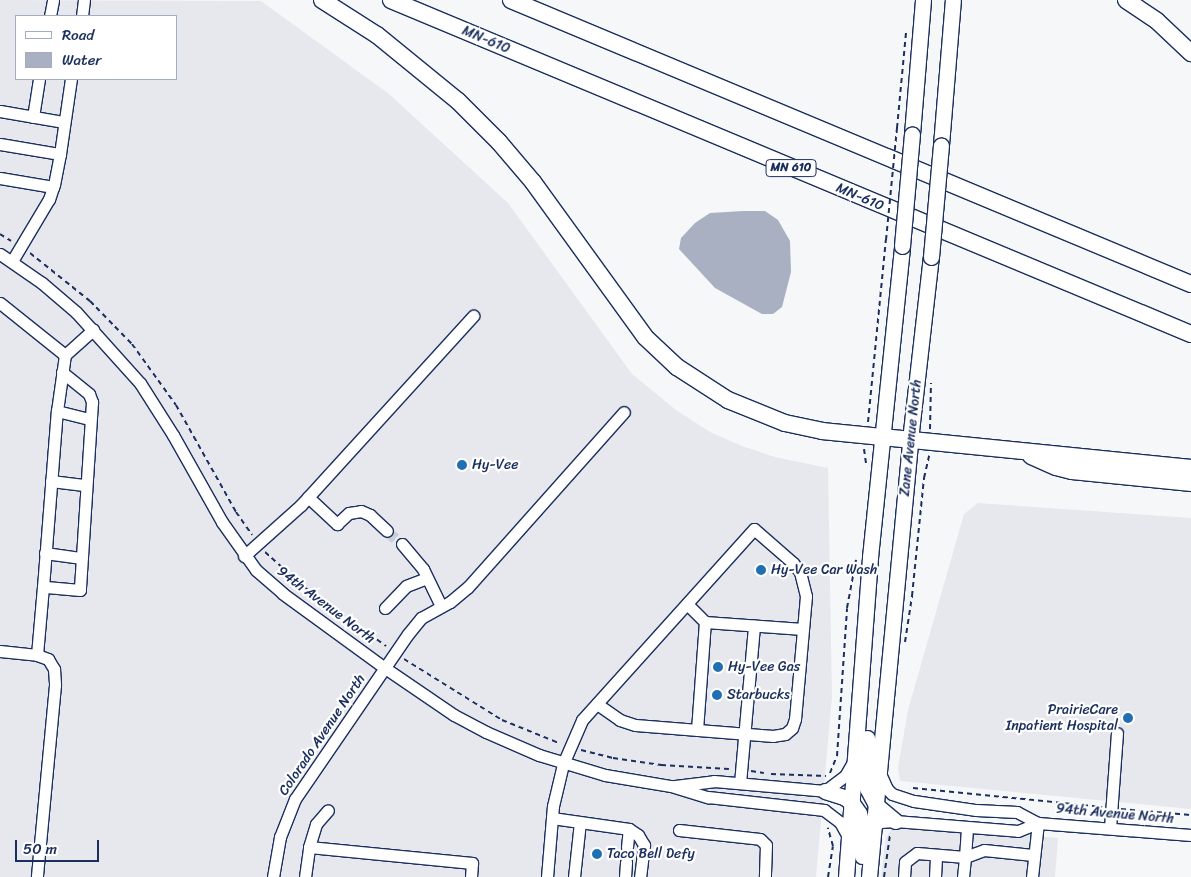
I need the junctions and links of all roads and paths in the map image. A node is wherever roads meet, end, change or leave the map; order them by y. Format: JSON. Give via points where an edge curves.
{"nodes":[{"id":1,"x":53,"y":0,"type":"edge"},
{"id":2,"x":84,"y":0,"type":"edge"},
{"id":3,"x":322,"y":0,"type":"edge"},
{"id":4,"x":391,"y":0,"type":"edge"},
{"id":5,"x":512,"y":0,"type":"edge"},
{"id":6,"x":923,"y":0,"type":"edge"},
{"id":7,"x":953,"y":0,"type":"edge"},
{"id":8,"x":1126,"y":0,"type":"edge"},
{"id":9,"x":50,"y":15,"type":"edge"},
{"id":10,"x":82,"y":15,"type":"edge"},
{"id":11,"x":906,"y":30,"type":"dead end"},
{"id":12,"x":1191,"y":53,"type":"edge"},
{"id":13,"x":40,"y":80,"type":"edge"},
{"id":14,"x":71,"y":80,"type":"edge"},
{"id":15,"x":0,"y":111,"type":"edge"},
{"id":16,"x":33,"y":117,"type":"junction"},
{"id":17,"x":64,"y":122,"type":"junction"},
{"id":18,"x":0,"y":144,"type":"edge"},
{"id":19,"x":60,"y":154,"type":"junction"},
{"id":20,"x":0,"y":178,"type":"edge"},
{"id":21,"x":53,"y":187,"type":"junction"},
{"id":22,"x":0,"y":234,"type":"edge"},
{"id":23,"x":22,"y":246,"type":"junction"},
{"id":24,"x":0,"y":254,"type":"edge"},
{"id":25,"x":12,"y":261,"type":"junction"},
{"id":26,"x":1191,"y":284,"type":"edge"},
{"id":27,"x":0,"y":303,"type":"edge"},
{"id":28,"x":473,"y":316,"type":"dead end"},
{"id":29,"x":93,"y":330,"type":"junction"},
{"id":30,"x":1191,"y":334,"type":"edge"},
{"id":31,"x":65,"y":355,"type":"junction"},
{"id":32,"x":62,"y":372,"type":"junction"},
{"id":33,"x":931,"y":376,"type":"dead end"},
{"id":34,"x":57,"y":411,"type":"junction"},
{"id":35,"x":624,"y":412,"type":"dead end"},
{"id":36,"x":90,"y":419,"type":"junction"},
{"id":37,"x":867,"y":425,"type":"dead end"},
{"id":38,"x":881,"y":437,"type":"junction"},
{"id":39,"x":910,"y":440,"type":"junction"},
{"id":40,"x":929,"y":442,"type":"junction"},
{"id":41,"x":1020,"y":450,"type":"junction"},
{"id":42,"x":864,"y":452,"type":"dead end"},
{"id":43,"x":1191,"y":468,"type":"edge"},
{"id":44,"x":866,"y":471,"type":"dead end"},
{"id":45,"x":51,"y":481,"type":"junction"},
{"id":46,"x":1191,"y":483,"type":"edge"},
{"id":47,"x":86,"y":486,"type":"junction"},
{"id":48,"x":308,"y":497,"type":"junction"},
{"id":49,"x":387,"y":531,"type":"tunnel mouth"},
{"id":50,"x":258,"y":543,"type":"junction"},
{"id":51,"x":402,"y":544,"type":"tunnel mouth"},
{"id":52,"x":45,"y":553,"type":"junction"},
{"id":53,"x":244,"y":556,"type":"junction"},
{"id":54,"x":82,"y":558,"type":"junction"},
{"id":55,"x":863,"y":560,"type":"junction"},
{"id":56,"x":427,"y":578,"type":"junction"},
{"id":57,"x":43,"y":587,"type":"junction"},
{"id":58,"x":687,"y":604,"type":"junction"},
{"id":59,"x":441,"y":606,"type":"junction"},
{"id":60,"x":384,"y":608,"type":"dead end"},
{"id":61,"x":706,"y":622,"type":"junction"},
{"id":62,"x":754,"y":626,"type":"junction"},
{"id":63,"x":803,"y":629,"type":"junction"},
{"id":64,"x":905,"y":644,"type":"dead end"},
{"id":65,"x":0,"y":651,"type":"edge"},
{"id":66,"x":395,"y":652,"type":"junction"},
{"id":67,"x":37,"y":654,"type":"junction"},
{"id":68,"x":385,"y":668,"type":"junction"},
{"id":69,"x":597,"y":704,"type":"junction"},
{"id":70,"x":697,"y":730,"type":"junction"},
{"id":71,"x":1118,"y":732,"type":"dead end"},
{"id":72,"x":745,"y":733,"type":"junction"},
{"id":73,"x":570,"y":747,"type":"junction"},
{"id":74,"x":856,"y":758,"type":"junction"},
{"id":75,"x":563,"y":764,"type":"junction"},
{"id":76,"x":741,"y":770,"type":"junction"},
{"id":77,"x":879,"y":770,"type":"junction"},
{"id":78,"x":740,"y":783,"type":"junction"},
{"id":79,"x":826,"y":783,"type":"junction"},
{"id":80,"x":671,"y":786,"type":"junction"},
{"id":81,"x":910,"y":788,"type":"dead end"},
{"id":82,"x":852,"y":803,"type":"junction"},
{"id":83,"x":876,"y":805,"type":"junction"},
{"id":84,"x":1106,"y":808,"type":"dead end"},
{"id":85,"x":1118,"y":809,"type":"dead end"},
{"id":86,"x":328,"y":810,"type":"dead end"},
{"id":87,"x":1191,"y":815,"type":"edge"},
{"id":88,"x":552,"y":818,"type":"junction"},
{"id":89,"x":580,"y":822,"type":"junction"},
{"id":90,"x":1038,"y":822,"type":"junction"},
{"id":91,"x":823,"y":824,"type":"dead end"},
{"id":92,"x":967,"y":827,"type":"junction"},
{"id":93,"x":873,"y":828,"type":"junction"},
{"id":94,"x":893,"y":828,"type":"junction"},
{"id":95,"x":1110,"y":828,"type":"junction"},
{"id":96,"x":629,"y":829,"type":"junction"},
{"id":97,"x":679,"y":830,"type":"dead end"},
{"id":98,"x":1191,"y":835,"type":"edge"},
{"id":99,"x":850,"y":838,"type":"junction"},
{"id":100,"x":309,"y":847,"type":"junction"},
{"id":101,"x":627,"y":847,"type":"dead end"},
{"id":102,"x":936,"y":855,"type":"junction"},
{"id":103,"x":1033,"y":855,"type":"junction"},
{"id":104,"x":965,"y":857,"type":"junction"},
{"id":105,"x":626,"y":862,"type":"dead end"},
{"id":106,"x":37,"y":877,"type":"edge"},
{"id":107,"x":277,"y":877,"type":"edge"},
{"id":108,"x":305,"y":877,"type":"edge"},
{"id":109,"x":471,"y":877,"type":"edge"},
{"id":110,"x":547,"y":877,"type":"edge"},
{"id":111,"x":574,"y":877,"type":"edge"},
{"id":112,"x":625,"y":877,"type":"edge"},
{"id":113,"x":640,"y":877,"type":"edge"},
{"id":114,"x":765,"y":877,"type":"edge"},
{"id":115,"x":828,"y":877,"type":"edge"},
{"id":116,"x":846,"y":877,"type":"edge"},
{"id":117,"x":860,"y":877,"type":"edge"},
{"id":118,"x":869,"y":877,"type":"edge"},
{"id":119,"x":884,"y":877,"type":"edge"},
{"id":120,"x":904,"y":877,"type":"edge"},
{"id":121,"x":934,"y":877,"type":"edge"},
{"id":122,"x":963,"y":877,"type":"edge"},
{"id":123,"x":1032,"y":877,"type":"edge"}],
"edges":[{"from":1,"to":9,"type":"street"},
{"from":2,"to":10,"type":"street"},
{"from":3,"to":38,"type":"highway","via":[[408,57],[487,130],[533,182],[645,337],[677,367],[728,400],[766,416],[822,430]]},
{"from":4,"to":30,"type":"highway","name":"MN-610","number":"MN 610"},
{"from":5,"to":26,"type":"highway"},
{"from":6,"to":38,"type":"main road","bridge":true,"via":[[902,246]]},
{"from":7,"to":39,"type":"main road","name":"Zane Avenue North","bridge":true},
{"from":8,"to":12,"type":"highway","via":[[1157,21]]},
{"from":11,"to":37,"type":"path","bridge":true},
{"from":13,"to":16,"type":"street"},
{"from":14,"to":17,"type":"street"},
{"from":15,"to":16,"type":"street"},
{"from":16,"to":17,"type":"street"},
{"from":17,"to":19,"type":"street"},
{"from":18,"to":19,"type":"street"},
{"from":19,"to":21,"type":"street"},
{"from":20,"to":21,"type":"street"},
{"from":21,"to":23,"type":"street"},
{"from":22,"to":23,"type":"path"},
{"from":23,"to":25,"type":"street"},
{"from":23,"to":50,"type":"path","via":[[90,301],[132,344],[176,405],[236,512]]},
{"from":24,"to":25,"type":"street","name":"94th Avenue North"},
{"from":25,"to":29,"type":"street","name":"94th Avenue North","via":[[42,283]]},
{"from":27,"to":31,"type":"street"},
{"from":28,"to":48,"type":"street"},
{"from":29,"to":31,"type":"street"},
{"from":29,"to":53,"type":"street","name":"94th Avenue North","via":[[140,383]]},
{"from":31,"to":32,"type":"street"},
{"from":32,"to":34,"type":"street"},
{"from":32,"to":36,"type":"street","via":[[89,394],[92,402]]},
{"from":33,"to":40,"type":"path"},
{"from":34,"to":36,"type":"street"},
{"from":34,"to":45,"type":"street"},
{"from":35,"to":59,"type":"street","name":"Colorado Avenue North","via":[[468,587]]},
{"from":36,"to":47,"type":"street"},
{"from":38,"to":39,"type":"highway"},
{"from":38,"to":55,"type":"main road"},
{"from":39,"to":40,"type":"highway"},
{"from":39,"to":77,"type":"main road","name":"Zane Avenue North"},
{"from":40,"to":41,"type":"highway"},
{"from":40,"to":64,"type":"path"},
{"from":41,"to":43,"type":"highway"},
{"from":41,"to":46,"type":"highway","via":[[1072,471]]},
{"from":42,"to":44,"type":"path"},
{"from":45,"to":47,"type":"street"},
{"from":45,"to":52,"type":"street"},
{"from":47,"to":54,"type":"street"},
{"from":48,"to":49,"type":"street","via":[[337,524],[349,513],[361,511]]},
{"from":48,"to":50,"type":"street"},
{"from":50,"to":53,"type":"street"},
{"from":50,"to":66,"type":"path","via":[[277,565],[304,587]]},
{"from":51,"to":56,"type":"street","via":[[415,557]]},
{"from":52,"to":54,"type":"street"},
{"from":52,"to":57,"type":"street"},
{"from":53,"to":68,"type":"street","name":"94th Avenue North","via":[[282,594]]},
{"from":54,"to":57,"type":"street","via":[[80,590]]},
{"from":55,"to":74,"type":"main road"},
{"from":55,"to":79,"type":"path","via":[[847,608],[837,756]]},
{"from":55,"to":83,"type":"main road","via":[[871,666],[866,770],[867,788]]},
{"from":56,"to":59,"type":"street"},
{"from":56,"to":60,"type":"street","via":[[406,586]]},
{"from":57,"to":67,"type":"street"},
{"from":58,"to":61,"type":"street"},
{"from":58,"to":63,"type":"street","via":[[754,529],[793,562],[800,572],[806,596]]},
{"from":58,"to":69,"type":"street"},
{"from":59,"to":66,"type":"street","name":"Colorado Avenue North","via":[[421,618]]},
{"from":61,"to":62,"type":"street"},
{"from":61,"to":70,"type":"street"},
{"from":62,"to":63,"type":"street"},
{"from":62,"to":72,"type":"street"},
{"from":63,"to":72,"type":"street","via":[[796,719],[792,728],[785,734],[773,736]]},
{"from":65,"to":67,"type":"street"},
{"from":66,"to":68,"type":"street","name":"Colorado Avenue North"},
{"from":66,"to":73,"type":"path","via":[[502,720]]},
{"from":67,"to":106,"type":"street","via":[[48,659],[54,669],[55,685]]},
{"from":68,"to":75,"type":"street","name":"94th Avenue North","via":[[454,715]]},
{"from":68,"to":107,"type":"street","name":"Colorado Avenue North","via":[[295,799],[280,837]]},
{"from":69,"to":70,"type":"street","via":[[620,720],[635,725]]},
{"from":69,"to":73,"type":"street","via":[[582,720]]},
{"from":70,"to":72,"type":"street"},
{"from":71,"to":95,"type":"street"},
{"from":72,"to":76,"type":"street"},
{"from":73,"to":75,"type":"street"},
{"from":73,"to":76,"type":"path","via":[[661,765]]},
{"from":74,"to":79,"type":"street","via":[[845,776]]},
{"from":74,"to":82,"type":"main road"},
{"from":75,"to":80,"type":"street","name":"94th Avenue North","via":[[638,782]]},
{"from":75,"to":88,"type":"street"},
{"from":76,"to":78,"type":"street"},
{"from":76,"to":79,"type":"path"},
{"from":77,"to":83,"type":"main road","name":"Zane Avenue North"},
{"from":77,"to":90,"type":"street","via":[[887,788],[899,797],[976,810],[1016,812]]},
{"from":78,"to":79,"type":"street","name":"94th Avenue North"},
{"from":78,"to":80,"type":"street","name":"94th Avenue North","via":[[714,781]]},
{"from":79,"to":82,"type":"main road"},
{"from":80,"to":99,"type":"street","name":"94th Avenue North","via":[[708,797],[824,810],[840,822]]},
{"from":81,"to":84,"type":"path"},
{"from":82,"to":99,"type":"main road"},
{"from":82,"to":117,"type":"main road","via":[[862,824]]},
{"from":83,"to":93,"type":"main road","name":"Zane Avenue North"},
{"from":83,"to":94,"type":"main road"},
{"from":85,"to":87,"type":"path"},
{"from":86,"to":100,"type":"street","via":[[316,824]]},
{"from":88,"to":89,"type":"street"},
{"from":88,"to":110,"type":"street"},
{"from":89,"to":96,"type":"street"},
{"from":89,"to":111,"type":"street"},
{"from":90,"to":92,"type":"street","via":[[1018,831]]},
{"from":90,"to":95,"type":"street","name":"94th Avenue North"},
{"from":90,"to":103,"type":"street"},
{"from":91,"to":115,"type":"path","via":[[832,836]]},
{"from":92,"to":94,"type":"street"},
{"from":92,"to":104,"type":"street"},
{"from":93,"to":94,"type":"street","via":[[880,822]]},
{"from":93,"to":118,"type":"main road","name":"Zane Avenue North"},
{"from":94,"to":119,"type":"path"},
{"from":95,"to":98,"type":"street","name":"94th Avenue North"},
{"from":96,"to":101,"type":"street"},
{"from":96,"to":113,"type":"street","via":[[638,835],[644,846]]},
{"from":97,"to":114,"type":"street","via":[[764,842],[767,852]]},
{"from":99,"to":116,"type":"main road"},
{"from":100,"to":108,"type":"street"},
{"from":100,"to":109,"type":"street","via":[[472,864]]},
{"from":102,"to":104,"type":"street"},
{"from":102,"to":120,"type":"street","via":[[917,853],[905,862]]},
{"from":102,"to":121,"type":"street"},
{"from":103,"to":104,"type":"street","via":[[984,850]]},
{"from":103,"to":123,"type":"street"},
{"from":104,"to":122,"type":"street"},
{"from":105,"to":112,"type":"street"}]}
